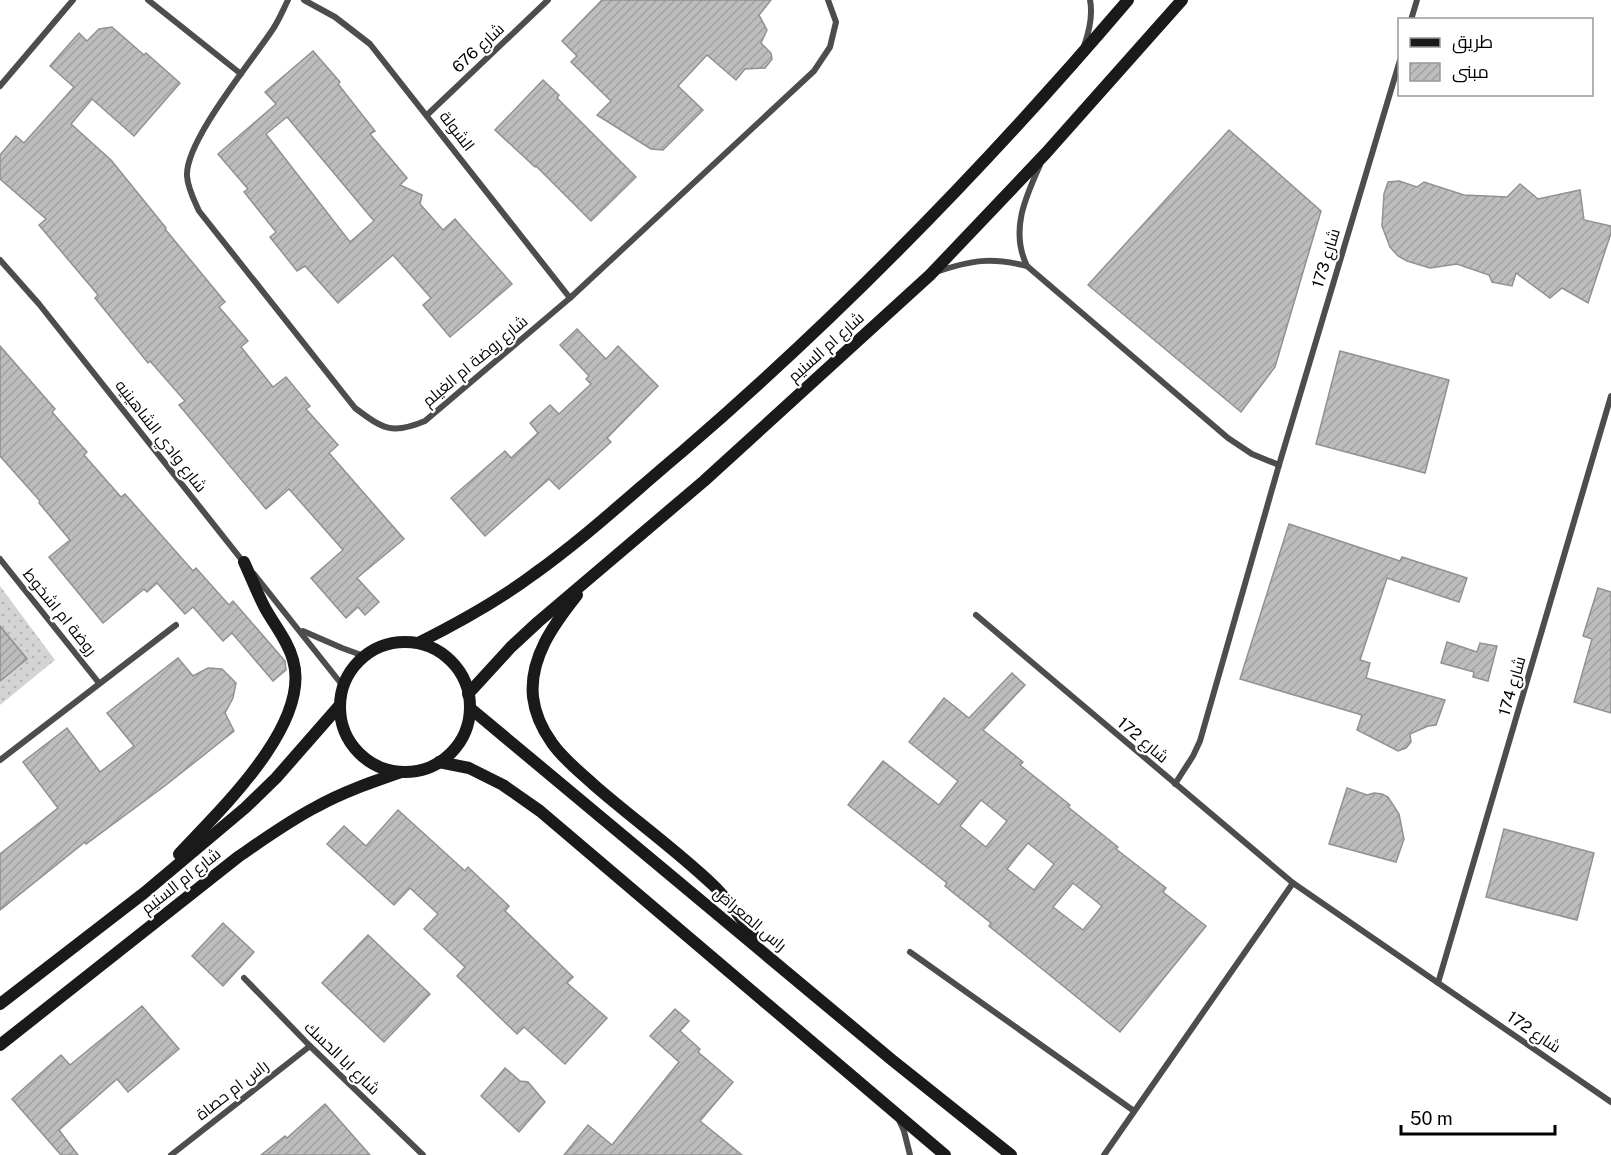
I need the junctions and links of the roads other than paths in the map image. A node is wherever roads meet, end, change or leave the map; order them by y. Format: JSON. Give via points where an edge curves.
{"nodes":[{"id":1,"x":73,"y":0,"type":"edge"},
{"id":2,"x":147,"y":0,"type":"edge"},
{"id":3,"x":288,"y":0,"type":"edge"},
{"id":4,"x":304,"y":0,"type":"edge"},
{"id":5,"x":548,"y":0,"type":"edge"},
{"id":6,"x":828,"y":0,"type":"edge"},
{"id":7,"x":1090,"y":0,"type":"edge"},
{"id":8,"x":1128,"y":0,"type":"edge"},
{"id":9,"x":1182,"y":0,"type":"edge"},
{"id":10,"x":1418,"y":0,"type":"edge"},
{"id":11,"x":1412,"y":18,"type":"edge"},
{"id":12,"x":1080,"y":56,"type":"junction"},
{"id":13,"x":1398,"y":67,"type":"edge"},
{"id":14,"x":242,"y":74,"type":"junction"},
{"id":15,"x":0,"y":86,"type":"edge"},
{"id":16,"x":427,"y":115,"type":"junction"},
{"id":17,"x":1046,"y":153,"type":"junction"},
{"id":18,"x":0,"y":260,"type":"edge"},
{"id":19,"x":1027,"y":266,"type":"junction"},
{"id":20,"x":930,"y":274,"type":"junction"},
{"id":21,"x":570,"y":298,"type":"junction"},
{"id":22,"x":1611,"y":396,"type":"edge"},
{"id":23,"x":1279,"y":465,"type":"junction"},
{"id":24,"x":0,"y":559,"type":"edge"},
{"id":25,"x":244,"y":562,"type":"junction"},
{"id":26,"x":598,"y":569,"type":"junction"},
{"id":27,"x":976,"y":615,"type":"dead end"},
{"id":28,"x":176,"y":625,"type":"dead end"},
{"id":29,"x":300,"y":629,"type":"junction"},
{"id":30,"x":418,"y":643,"type":"junction"},
{"id":31,"x":364,"y":656,"type":"junction"},
{"id":32,"x":99,"y":683,"type":"junction"},
{"id":33,"x":343,"y":686,"type":"junction"},
{"id":34,"x":468,"y":694,"type":"junction"},
{"id":35,"x":340,"y":705,"type":"junction"},
{"id":36,"x":470,"y":708,"type":"junction"},
{"id":37,"x":0,"y":760,"type":"edge"},
{"id":38,"x":439,"y":762,"type":"junction"},
{"id":39,"x":401,"y":772,"type":"junction"},
{"id":40,"x":1175,"y":784,"type":"junction"},
{"id":41,"x":1293,"y":883,"type":"junction"},
{"id":42,"x":144,"y":893,"type":"junction"},
{"id":43,"x":910,"y":952,"type":"dead end"},
{"id":44,"x":774,"y":960,"type":"junction"},
{"id":45,"x":244,"y":978,"type":"dead end"},
{"id":46,"x":1438,"y":983,"type":"junction"},
{"id":47,"x":0,"y":1004,"type":"edge"},
{"id":48,"x":0,"y":1045,"type":"edge"},
{"id":49,"x":310,"y":1047,"type":"junction"},
{"id":50,"x":1611,"y":1102,"type":"edge"},
{"id":51,"x":1134,"y":1112,"type":"junction"},
{"id":52,"x":898,"y":1117,"type":"junction"},
{"id":53,"x":171,"y":1155,"type":"edge"},
{"id":54,"x":423,"y":1155,"type":"edge"},
{"id":55,"x":910,"y":1155,"type":"edge"},
{"id":56,"x":945,"y":1155,"type":"edge"},
{"id":57,"x":1011,"y":1155,"type":"edge"},
{"id":58,"x":1103,"y":1155,"type":"edge"}],
"edges":[{"from":1,"to":15,"type":"street"},
{"from":2,"to":14,"type":"street"},
{"from":3,"to":14,"type":"street","name":"شارع روضة ام الغيلم"},
{"from":4,"to":16,"type":"street","name":"الشولة","via":[[335,17],[370,44]]},
{"from":5,"to":16,"type":"street","name":"شارع 676"},
{"from":6,"to":21,"type":"street","name":"شارع روضة ام الغيلم","via":[[836,22],[830,47],[814,71]]},
{"from":7,"to":12,"type":"street","via":[[1089,33]]},
{"from":8,"to":12,"type":"main road","name":"شارع ام السنيم"},
{"from":9,"to":17,"type":"main road","name":"شارع ام السنيم"},
{"from":10,"to":11,"type":"street"},
{"from":12,"to":30,"type":"main road","name":"شارع ام السنيم","via":[[936,213],[726,414],[557,557],[462,621]]},
{"from":13,"to":23,"type":"street","name":"شارع 173"},
{"from":14,"to":21,"type":"street","name":"شارع روضة ام الغيلم","via":[[202,130],[192,152],[186,175],[190,192],[199,211],[355,408],[373,422],[392,430],[425,421]]},
{"from":16,"to":21,"type":"street","name":"الشولة"},
{"from":17,"to":19,"type":"street","via":[[1020,218],[1019,245]]},
{"from":17,"to":20,"type":"main road","name":"شارع ام السنيم"},
{"from":18,"to":25,"type":"street","name":"شارع وادي الشاهينيه"},
{"from":19,"to":20,"type":"street","via":[[990,259]]},
{"from":19,"to":23,"type":"street","via":[[1228,438]]},
{"from":20,"to":26,"type":"main road","name":"شارع ام السنيم","via":[[704,481]]},
{"from":22,"to":46,"type":"street","name":"شارع 174"},
{"from":23,"to":40,"type":"street","name":"شارع 173","via":[[1200,741]]},
{"from":24,"to":32,"type":"street","name":"روضة ام اشخوط"},
{"from":25,"to":29,"type":"street","name":"شارع وادي الشاهينيه"},
{"from":25,"to":42,"type":"main road","via":[[286,640],[294,662],[295,696],[262,760]]},
{"from":26,"to":34,"type":"main road","name":"شارع ام السنيم","via":[[511,647]]},
{"from":26,"to":44,"type":"main road","via":[[555,623],[542,648],[534,672],[533,696],[542,728],[580,773],[714,886]]},
{"from":27,"to":40,"type":"street","name":"شارع 172"},
{"from":28,"to":32,"type":"street"},
{"from":29,"to":31,"type":"street","name":"شارع وادي الشاهينيه"},
{"from":29,"to":33,"type":"street","name":"شارع وادي الشاهينيه"},
{"from":30,"to":31,"type":"main road","via":[[381,646]]},
{"from":30,"to":34,"type":"main road","via":[[451,661]]},
{"from":31,"to":33,"type":"main road"},
{"from":32,"to":37,"type":"street"},
{"from":33,"to":35,"type":"main road"},
{"from":34,"to":36,"type":"main road"},
{"from":35,"to":39,"type":"main road","via":[[351,743],[364,757]]},
{"from":35,"to":42,"type":"main road","name":"شارع ام السنيم","via":[[245,808]]},
{"from":36,"to":38,"type":"main road","via":[[461,739]]},
{"from":36,"to":44,"type":"main road","name":"راس المعراض"},
{"from":38,"to":39,"type":"main road","via":[[421,770]]},
{"from":38,"to":52,"type":"main road","via":[[470,768],[540,811]]},
{"from":39,"to":48,"type":"main road","name":"شارع ام السنيم","via":[[316,806],[279,828]]},
{"from":40,"to":41,"type":"street","name":"شارع 172"},
{"from":41,"to":46,"type":"street","name":"شارع 172"},
{"from":41,"to":51,"type":"street"},
{"from":42,"to":47,"type":"main road","name":"شارع ام السنيم"},
{"from":43,"to":51,"type":"street"},
{"from":44,"to":57,"type":"main road","name":"راس المعراض"},
{"from":45,"to":49,"type":"street","name":"شارع ابا الحسك"},
{"from":46,"to":50,"type":"street","name":"شارع 172"},
{"from":49,"to":53,"type":"street","name":"راس ام حصاة"},
{"from":49,"to":54,"type":"street","name":"شارع ابا الحسك"},
{"from":51,"to":58,"type":"street"},
{"from":52,"to":55,"type":"street"},
{"from":52,"to":56,"type":"main road"}]}
